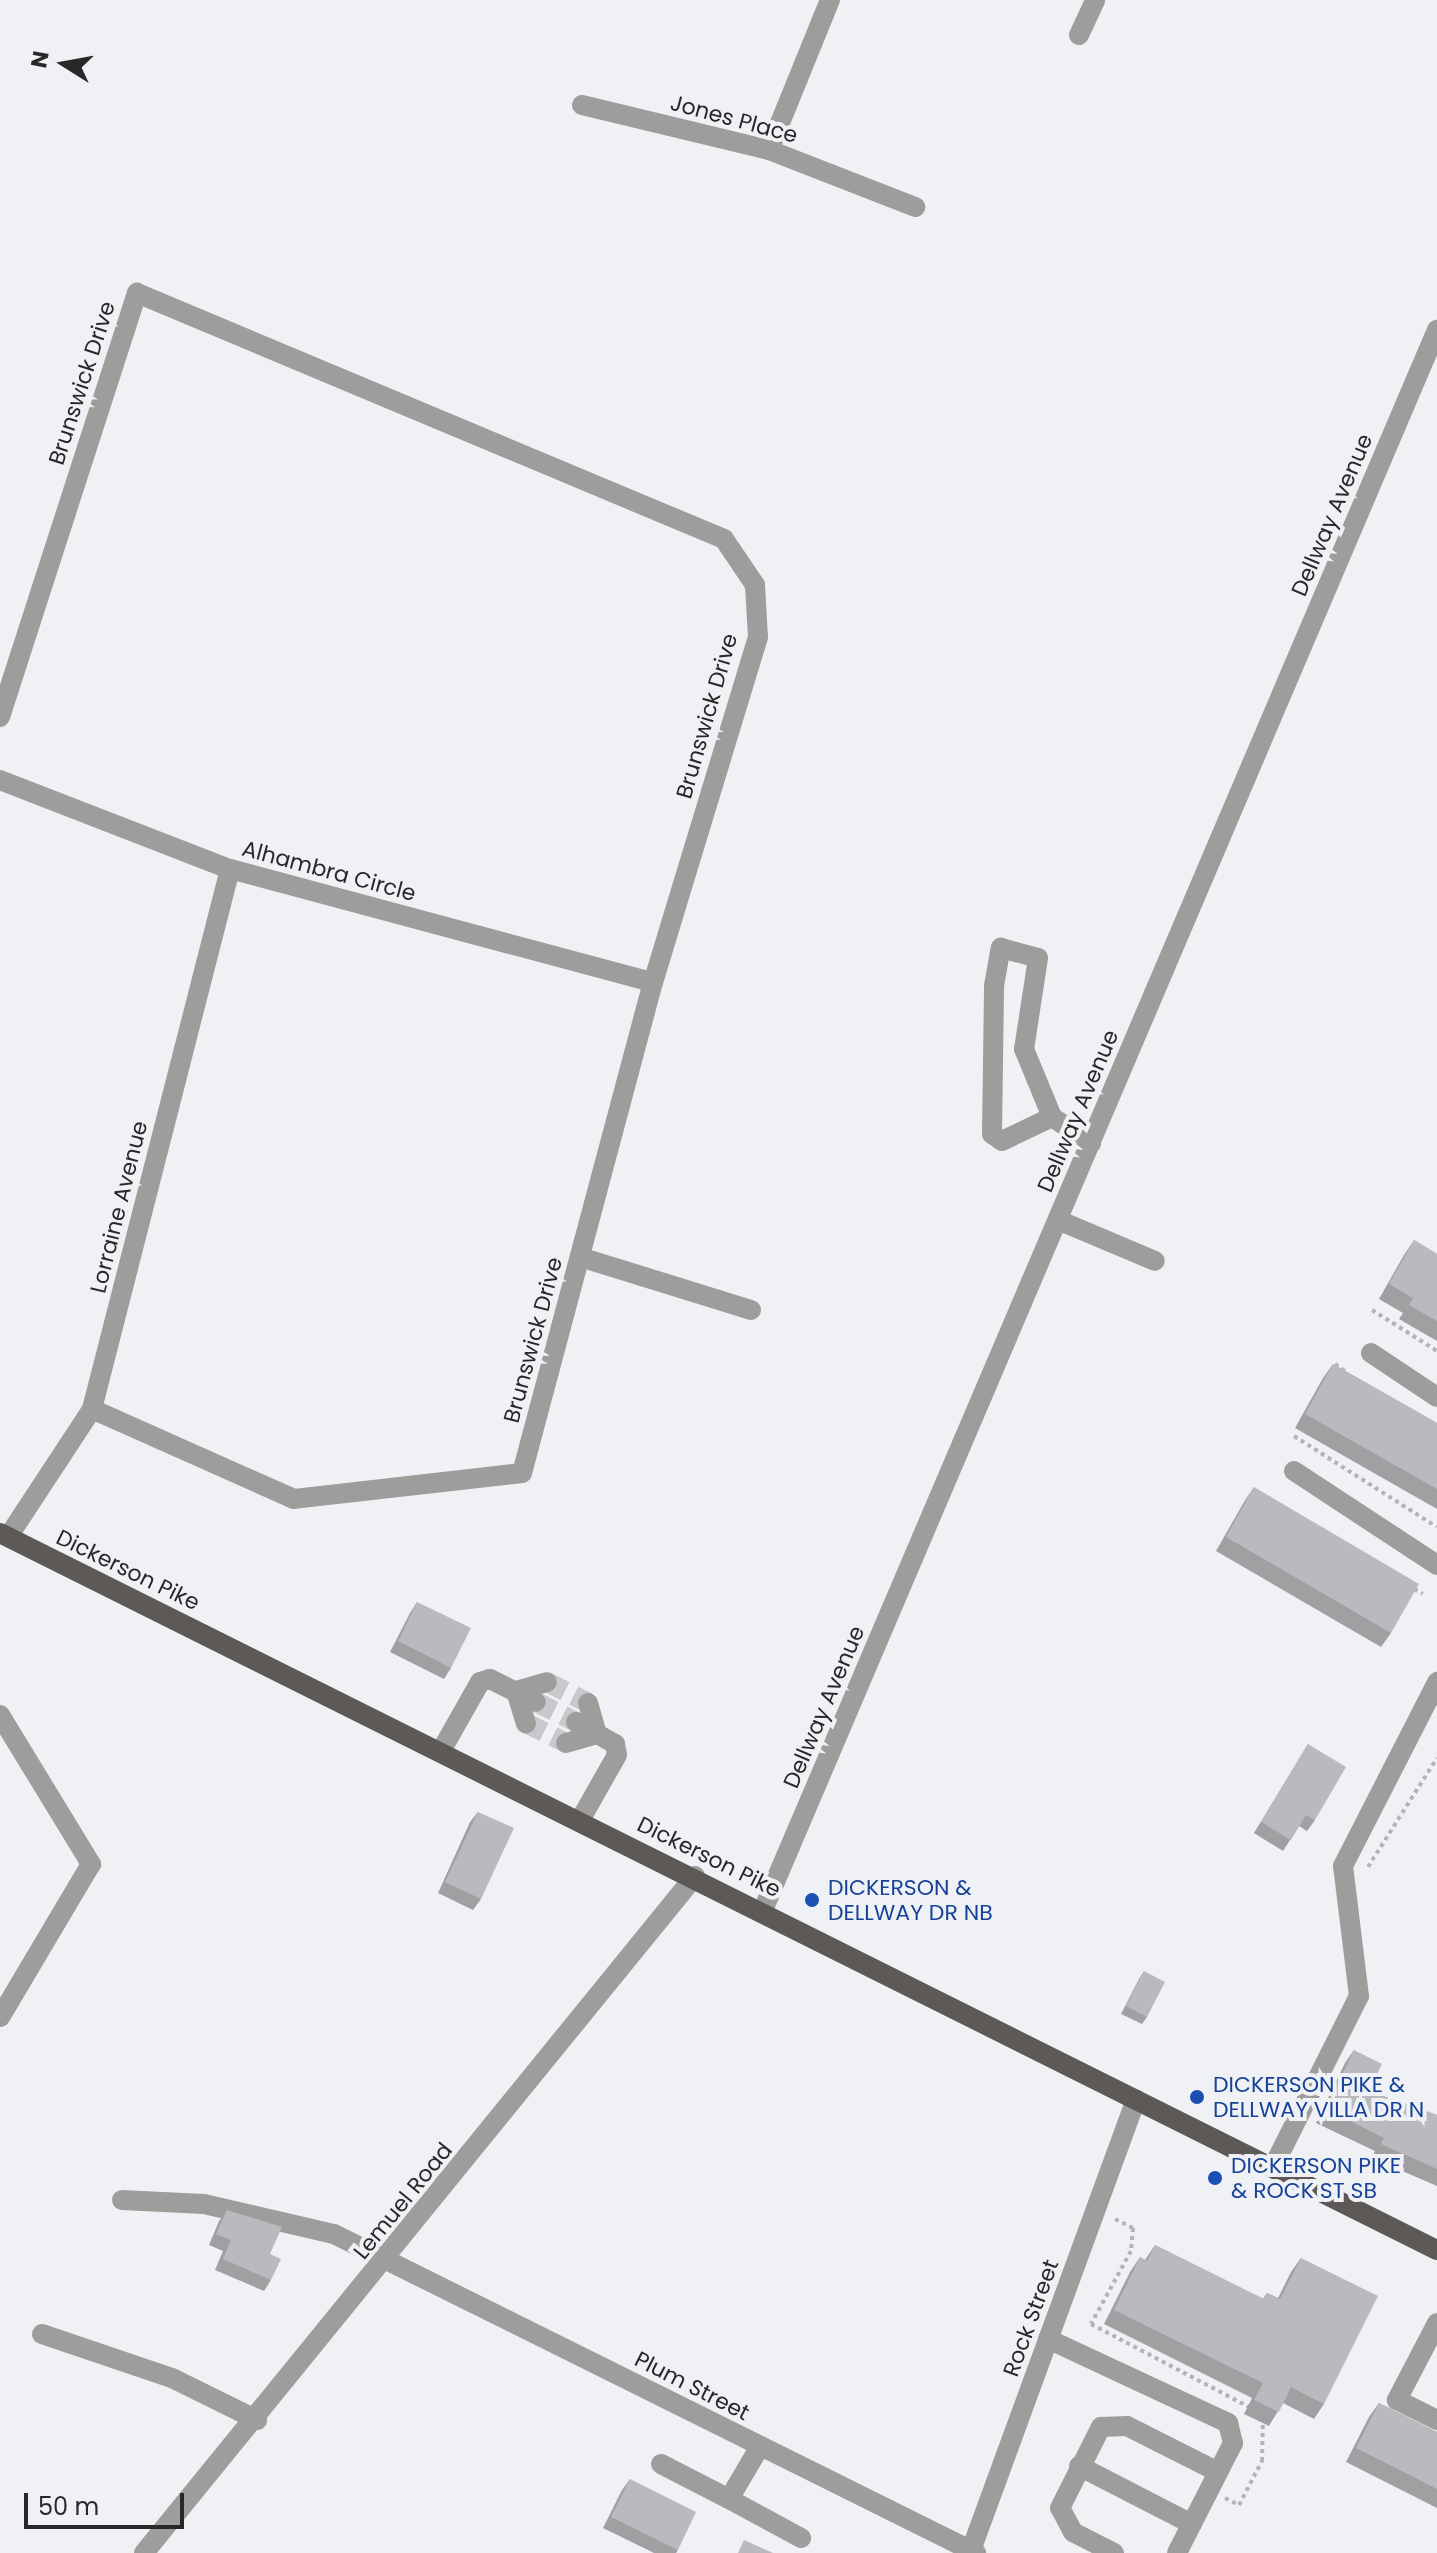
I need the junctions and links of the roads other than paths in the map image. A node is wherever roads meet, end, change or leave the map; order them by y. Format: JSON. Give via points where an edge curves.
{"nodes":[{"id":1,"x":830,"y":0,"type":"edge"},
{"id":2,"x":1095,"y":0,"type":"edge"},
{"id":3,"x":1079,"y":35,"type":"dead end"},
{"id":4,"x":582,"y":105,"type":"dead end"},
{"id":5,"x":769,"y":150,"type":"junction"},
{"id":6,"x":915,"y":207,"type":"dead end"},
{"id":7,"x":1437,"y":330,"type":"edge"},
{"id":8,"x":0,"y":717,"type":"edge"},
{"id":9,"x":0,"y":780,"type":"edge"},
{"id":10,"x":230,"y":869,"type":"junction"},
{"id":11,"x":653,"y":982,"type":"junction"},
{"id":12,"x":991,"y":1041,"type":"junction"},
{"id":13,"x":1024,"y":1049,"type":"junction"},
{"id":14,"x":1052,"y":1117,"type":"junction"},
{"id":15,"x":1091,"y":1143,"type":"junction"},
{"id":16,"x":1058,"y":1220,"type":"junction"},
{"id":17,"x":580,"y":1257,"type":"junction"},
{"id":18,"x":1155,"y":1261,"type":"dead end"},
{"id":19,"x":751,"y":1310,"type":"dead end"},
{"id":20,"x":1371,"y":1353,"type":"dead end"},
{"id":21,"x":1437,"y":1397,"type":"edge"},
{"id":22,"x":92,"y":1409,"type":"junction"},
{"id":23,"x":1294,"y":1471,"type":"dead end"},
{"id":24,"x":4,"y":1541,"type":"edge"},
{"id":25,"x":1437,"y":1565,"type":"edge"},
{"id":26,"x":547,"y":1682,"type":"tunnel mouth"},
{"id":27,"x":1437,"y":1682,"type":"edge"},
{"id":28,"x":516,"y":1691,"type":"junction"},
{"id":29,"x":536,"y":1702,"type":"tunnel mouth"},
{"id":30,"x":588,"y":1703,"type":"dead end"},
{"id":31,"x":0,"y":1715,"type":"edge"},
{"id":32,"x":576,"y":1722,"type":"tunnel mouth"},
{"id":33,"x":526,"y":1723,"type":"dead end"},
{"id":34,"x":597,"y":1734,"type":"junction"},
{"id":35,"x":566,"y":1743,"type":"tunnel mouth"},
{"id":36,"x":441,"y":1751,"type":"junction"},
{"id":37,"x":580,"y":1820,"type":"junction"},
{"id":38,"x":695,"y":1876,"type":"junction"},
{"id":39,"x":763,"y":1910,"type":"junction"},
{"id":40,"x":0,"y":2017,"type":"edge"},
{"id":41,"x":1136,"y":2099,"type":"junction"},
{"id":42,"x":1273,"y":2167,"type":"junction"},
{"id":43,"x":122,"y":2200,"type":"dead end"},
{"id":44,"x":1437,"y":2250,"type":"edge"},
{"id":45,"x":388,"y":2259,"type":"junction"},
{"id":46,"x":1437,"y":2323,"type":"edge"},
{"id":47,"x":42,"y":2334,"type":"dead end"},
{"id":48,"x":1048,"y":2339,"type":"junction"},
{"id":49,"x":257,"y":2420,"type":"junction"},
{"id":50,"x":1437,"y":2420,"type":"edge"},
{"id":51,"x":759,"y":2448,"type":"junction"},
{"id":52,"x":661,"y":2464,"type":"dead end"},
{"id":53,"x":1079,"y":2466,"type":"junction"},
{"id":54,"x":1218,"y":2472,"type":"junction"},
{"id":55,"x":729,"y":2499,"type":"junction"},
{"id":56,"x":1192,"y":2524,"type":"junction"},
{"id":57,"x":801,"y":2538,"type":"dead end"},
{"id":58,"x":972,"y":2552,"type":"edge"},
{"id":59,"x":144,"y":2553,"type":"edge"},
{"id":60,"x":1114,"y":2553,"type":"edge"},
{"id":61,"x":1177,"y":2553,"type":"edge"}],
"edges":[{"from":1,"to":5,"type":"street"},
{"from":2,"to":3,"type":"street"},
{"from":4,"to":5,"type":"street","name":"Jones Place"},
{"from":5,"to":6,"type":"street","name":"Jones Place"},
{"from":7,"to":15,"type":"street","name":"Dellway Avenue"},
{"from":8,"to":11,"type":"street","name":"Brunswick Drive","via":[[137,293],[724,539],[755,585],[758,637]]},
{"from":9,"to":10,"type":"street","name":"Alhambra Circle"},
{"from":10,"to":11,"type":"street","name":"Alhambra Circle"},
{"from":10,"to":22,"type":"street","name":"Lorraine Avenue"},
{"from":11,"to":17,"type":"street","name":"Brunswick Drive"},
{"from":12,"to":13,"type":"street"},
{"from":12,"to":13,"type":"street","via":[[1001,948],[1038,958]]},
{"from":12,"to":14,"type":"street","via":[[992,1134],[1002,1141]]},
{"from":13,"to":14,"type":"street"},
{"from":14,"to":15,"type":"street"},
{"from":15,"to":16,"type":"street","name":"Dellway Avenue"},
{"from":16,"to":18,"type":"street"},
{"from":16,"to":39,"type":"street","name":"Dellway Avenue"},
{"from":17,"to":19,"type":"street"},
{"from":17,"to":22,"type":"street","name":"Brunswick Drive","via":[[522,1473],[294,1499]]},
{"from":20,"to":21,"type":"street"},
{"from":22,"to":24,"type":"street","name":"Lorraine Avenue"},
{"from":23,"to":25,"type":"street"},
{"from":24,"to":36,"type":"main road","name":"Dickerson Pike"},
{"from":26,"to":28,"type":"street"},
{"from":27,"to":42,"type":"street","via":[[1343,1866],[1359,1996]]},
{"from":28,"to":29,"type":"street"},
{"from":28,"to":33,"type":"street"},
{"from":28,"to":36,"type":"street","via":[[490,1679],[480,1682]]},
{"from":30,"to":34,"type":"street"},
{"from":31,"to":40,"type":"street","via":[[91,1864]]},
{"from":32,"to":34,"type":"street"},
{"from":34,"to":35,"type":"street"},
{"from":34,"to":37,"type":"street","via":[[615,1744],[617,1755]]},
{"from":36,"to":37,"type":"main road","name":"Dickerson Pike"},
{"from":37,"to":38,"type":"main road","name":"Dickerson Pike"},
{"from":38,"to":39,"type":"main road","name":"Dickerson Pike"},
{"from":38,"to":45,"type":"street","name":"Lemuel Road"},
{"from":39,"to":41,"type":"main road","name":"Dickerson Pike"},
{"from":41,"to":42,"type":"main road","name":"Dickerson Pike"},
{"from":41,"to":48,"type":"street","name":"Rock Street"},
{"from":42,"to":44,"type":"main road","name":"Dickerson Pike"},
{"from":43,"to":45,"type":"street","name":"Plum Street","via":[[287,2219]]},
{"from":45,"to":49,"type":"street","name":"Lemuel Road"},
{"from":45,"to":51,"type":"street","name":"Plum Street"},
{"from":46,"to":50,"type":"street","via":[[1397,2400]]},
{"from":47,"to":49,"type":"street","via":[[172,2378]]},
{"from":48,"to":54,"type":"street","via":[[1216,2412],[1233,2443]]},
{"from":48,"to":58,"type":"street","name":"Rock Street"},
{"from":49,"to":59,"type":"street","name":"Lemuel Road"},
{"from":51,"to":55,"type":"street"},
{"from":51,"to":58,"type":"street","name":"Plum Street"},
{"from":52,"to":55,"type":"street"},
{"from":53,"to":54,"type":"street","via":[[1101,2427],[1116,2423]]},
{"from":53,"to":56,"type":"street"},
{"from":53,"to":60,"type":"street","via":[[1061,2502],[1065,2524]]},
{"from":54,"to":56,"type":"street"},
{"from":55,"to":57,"type":"street"},
{"from":56,"to":61,"type":"street"}]}
